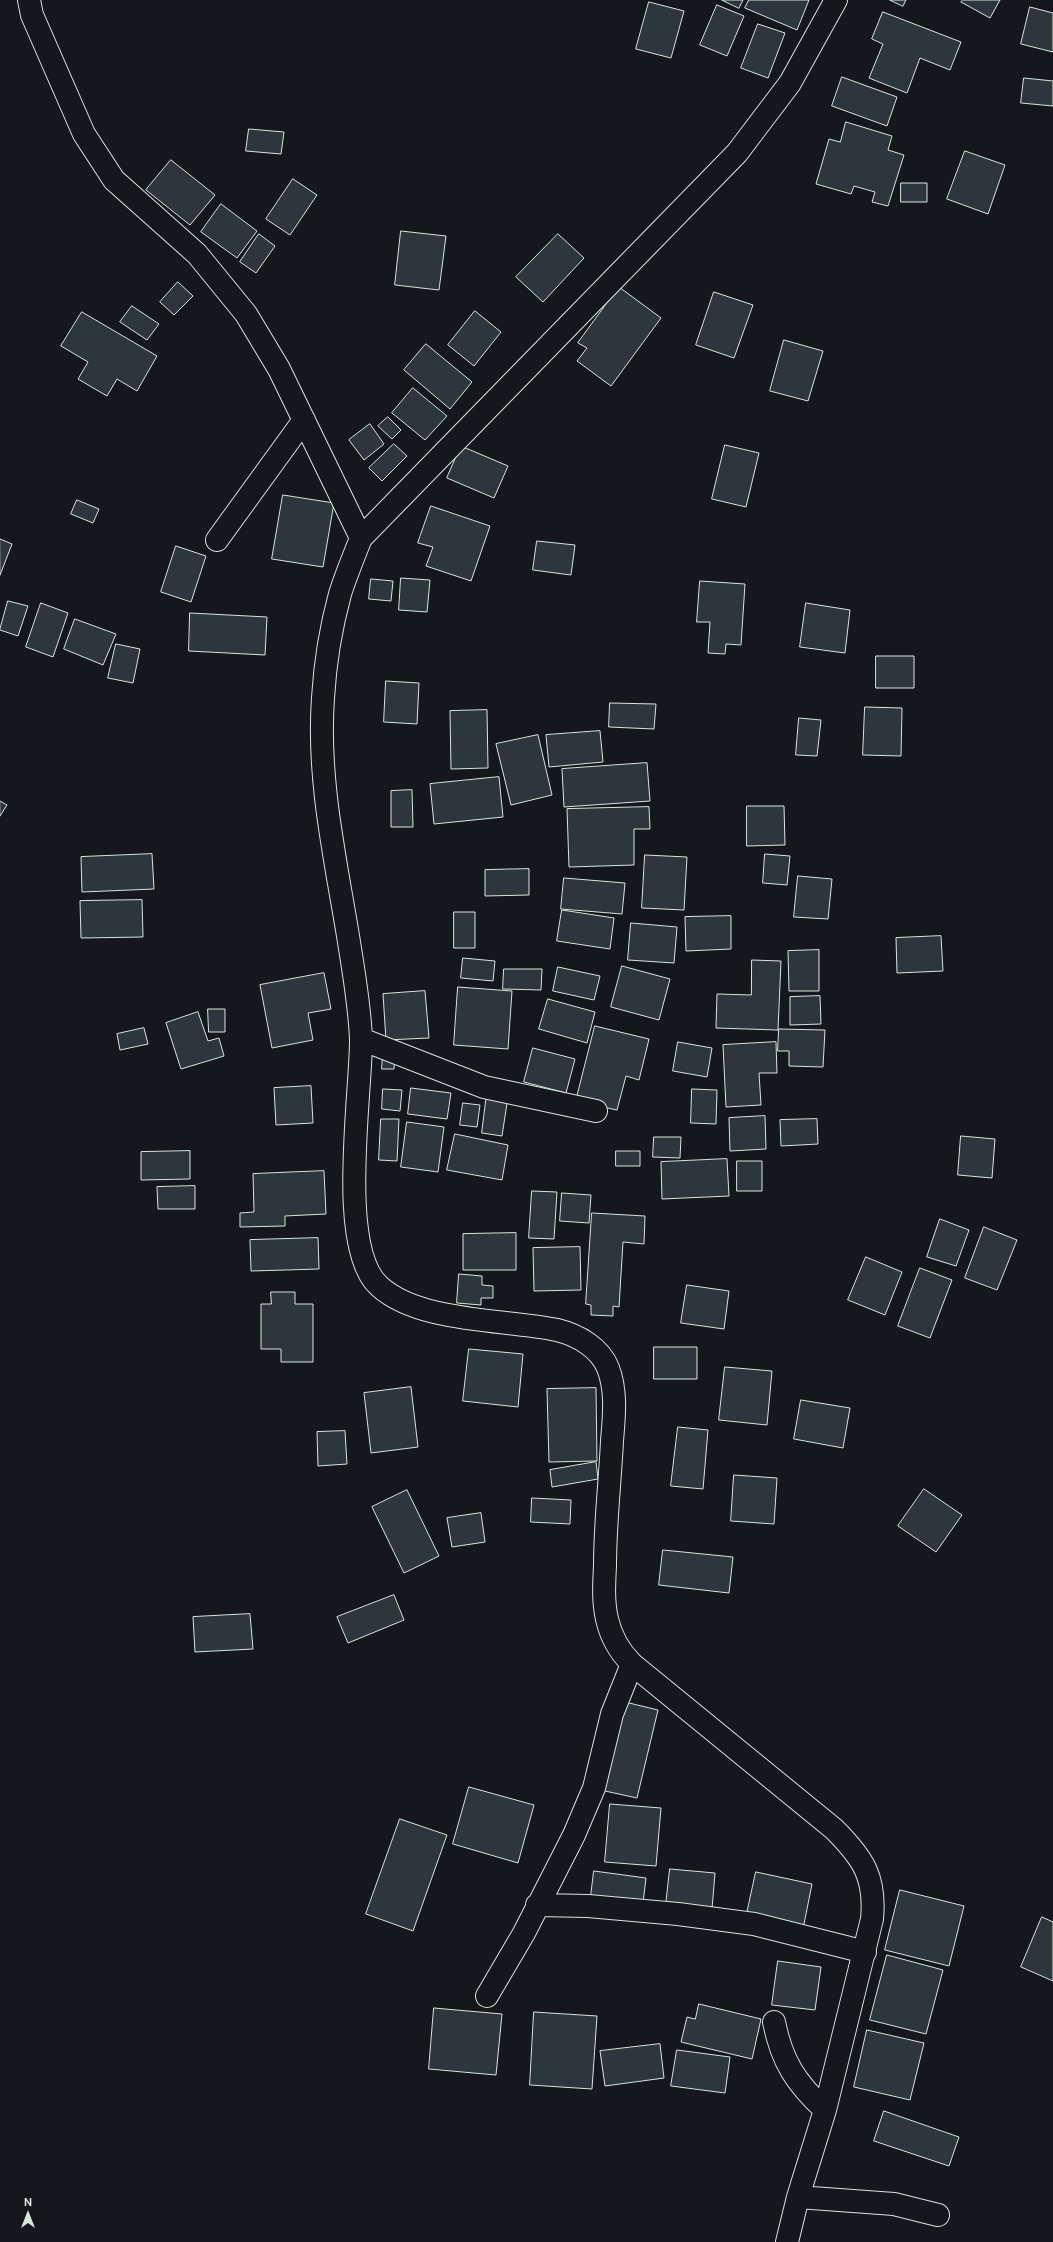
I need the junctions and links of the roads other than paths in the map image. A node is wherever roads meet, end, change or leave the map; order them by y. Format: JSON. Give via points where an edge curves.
{"nodes":[{"id":1,"x":28,"y":0,"type":"edge"},
{"id":2,"x":836,"y":0,"type":"edge"},
{"id":3,"x":304,"y":420,"type":"junction"},
{"id":4,"x":361,"y":538,"type":"junction"},
{"id":5,"x":217,"y":540,"type":"dead end"},
{"id":6,"x":361,"y":1039,"type":"junction"},
{"id":7,"x":596,"y":1111,"type":"dead end"},
{"id":8,"x":632,"y":1664,"type":"junction"},
{"id":9,"x":537,"y":1904,"type":"junction"},
{"id":10,"x":865,"y":1952,"type":"junction"},
{"id":11,"x":487,"y":1996,"type":"dead end"},
{"id":12,"x":774,"y":2022,"type":"dead end"},
{"id":13,"x":825,"y":2110,"type":"junction"},
{"id":14,"x":798,"y":2197,"type":"junction"},
{"id":15,"x":938,"y":2215,"type":"dead end"},
{"id":16,"x":787,"y":2242,"type":"edge"}],
"edges":[{"from":1,"to":3,"type":"street","via":[[32,15],[84,134],[114,180],[196,254],[246,314],[279,368]]},
{"from":2,"to":4,"type":"street","via":[[790,83],[736,153]]},
{"from":3,"to":4,"type":"street"},
{"from":3,"to":5,"type":"street"},
{"from":4,"to":6,"type":"street","via":[[340,594],[328,652],[323,698],[322,748],[330,831],[354,975]]},
{"from":6,"to":7,"type":"street","via":[[484,1087]]},
{"from":6,"to":8,"type":"street","via":[[355,1148],[356,1208],[358,1243],[363,1262],[371,1277],[395,1297],[420,1307],[456,1316],[559,1330],[592,1347],[603,1359],[609,1371],[614,1414],[604,1600],[613,1637],[622,1654]]},
{"from":8,"to":9,"type":"street","via":[[612,1714],[594,1788],[574,1835]]},
{"from":8,"to":10,"type":"street","via":[[810,1808],[853,1848],[866,1868],[872,1888],[872,1919]]},
{"from":9,"to":10,"type":"street","via":[[609,1908],[754,1924]]},
{"from":9,"to":11,"type":"street","via":[[524,1933]]},
{"from":10,"to":13,"type":"street"},
{"from":12,"to":13,"type":"street","via":[[785,2060],[794,2076]]},
{"from":13,"to":14,"type":"street"},
{"from":14,"to":15,"type":"street","via":[[894,2204]]},
{"from":14,"to":16,"type":"street"}]}
